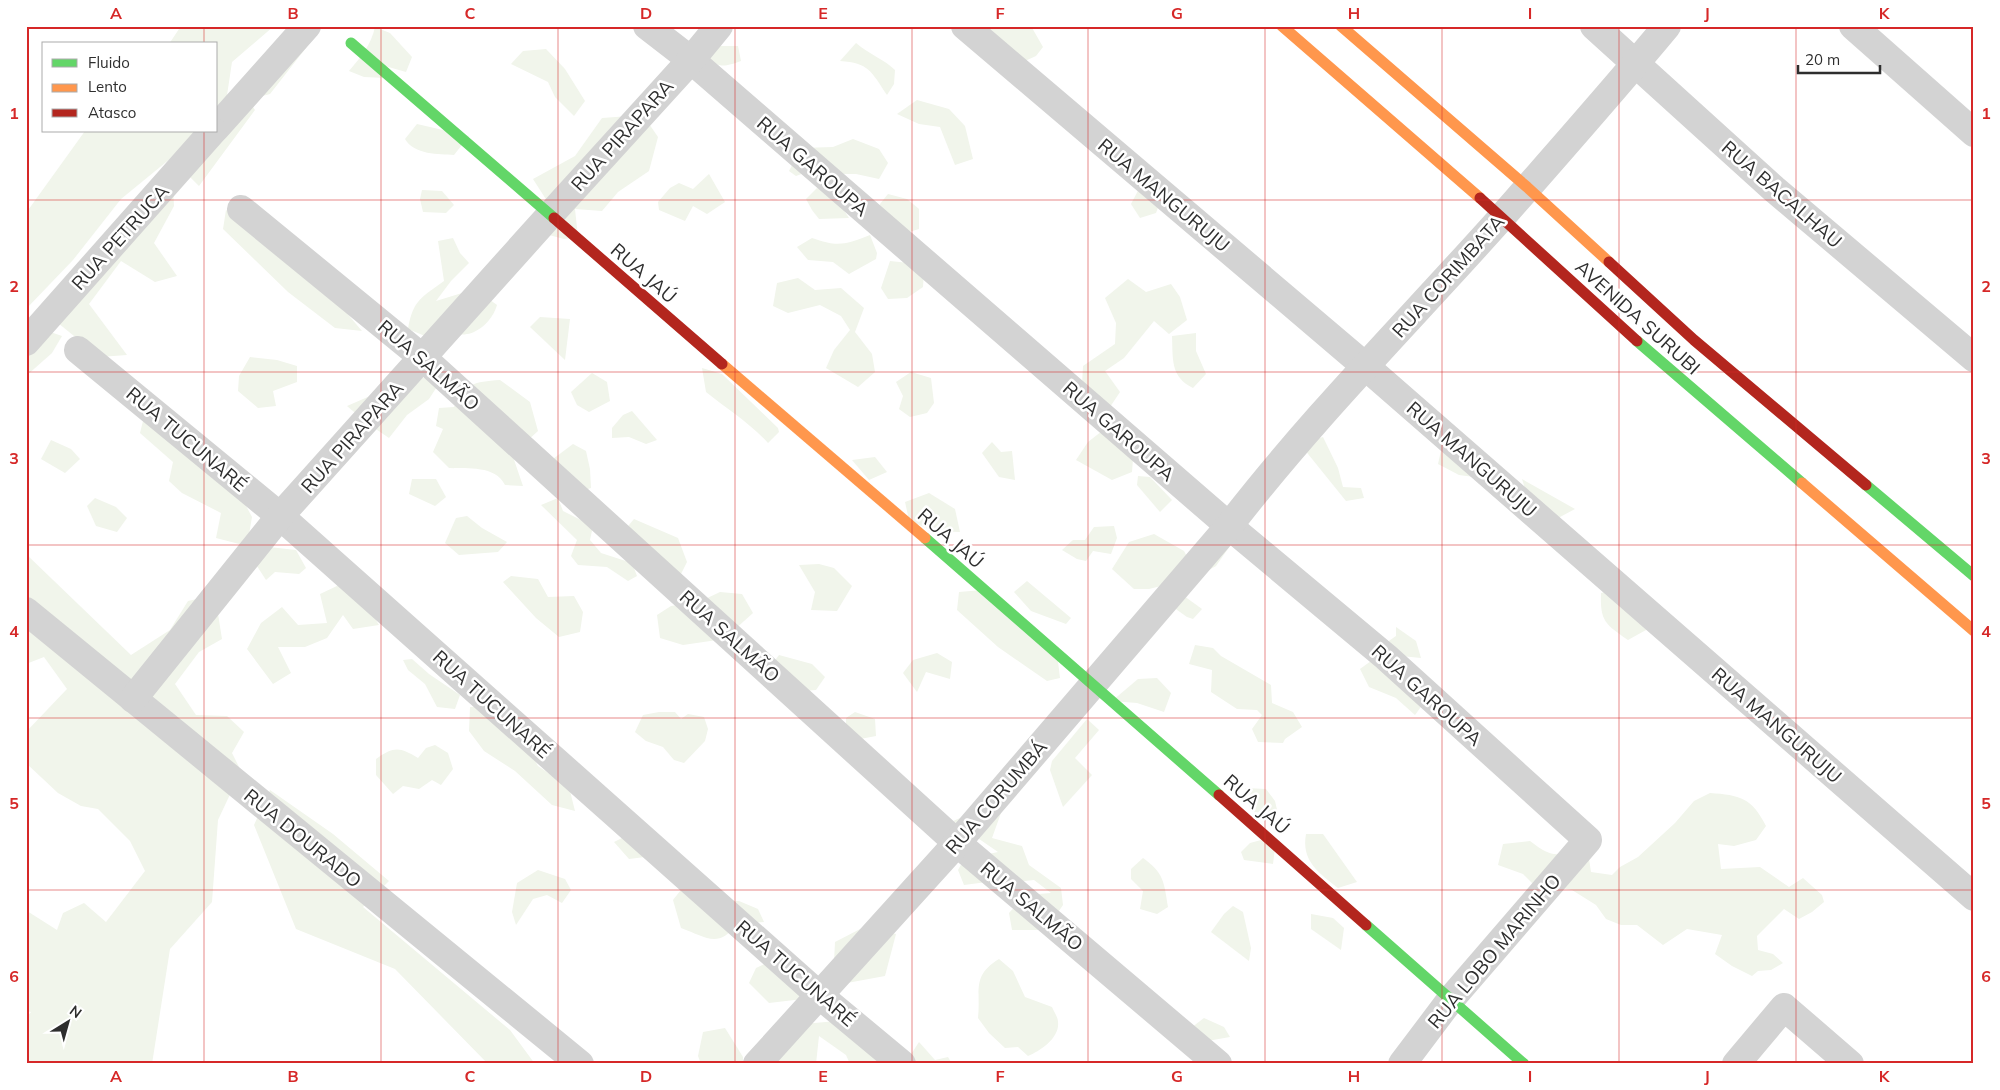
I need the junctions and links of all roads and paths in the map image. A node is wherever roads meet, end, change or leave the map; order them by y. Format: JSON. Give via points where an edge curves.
{"nodes":[{"id":1,"x":306,"y":26,"type":"edge"},
{"id":2,"x":647,"y":26,"type":"edge"},
{"id":3,"x":719,"y":26,"type":"edge"},
{"id":4,"x":965,"y":26,"type":"edge"},
{"id":5,"x":1282,"y":26,"type":"edge"},
{"id":6,"x":1341,"y":26,"type":"edge"},
{"id":7,"x":1594,"y":26,"type":"edge"},
{"id":8,"x":1667,"y":26,"type":"edge"},
{"id":9,"x":1853,"y":26,"type":"edge"},
{"id":10,"x":351,"y":43,"type":"dead end"},
{"id":11,"x":691,"y":60,"type":"junction"},
{"id":12,"x":1636,"y":64,"type":"junction"},
{"id":13,"x":218,"y":126,"type":"edge"},
{"id":14,"x":213,"y":132,"type":"edge"},
{"id":15,"x":1974,"y":133,"type":"edge"},
{"id":16,"x":1527,"y":187,"type":"junction"},
{"id":17,"x":241,"y":209,"type":"dead end"},
{"id":18,"x":550,"y":215,"type":"junction"},
{"id":19,"x":1502,"y":217,"type":"junction"},
{"id":20,"x":26,"y":342,"type":"edge"},
{"id":21,"x":78,"y":350,"type":"dead end"},
{"id":22,"x":423,"y":358,"type":"junction"},
{"id":23,"x":1974,"y":358,"type":"edge"},
{"id":24,"x":1365,"y":366,"type":"junction"},
{"id":25,"x":280,"y":516,"type":"junction"},
{"id":26,"x":1229,"y":526,"type":"junction"},
{"id":27,"x":1974,"y":576,"type":"edge"},
{"id":28,"x":26,"y":610,"type":"edge"},
{"id":29,"x":1974,"y":631,"type":"edge"},
{"id":30,"x":1093,"y":684,"type":"junction"},
{"id":31,"x":133,"y":699,"type":"junction"},
{"id":32,"x":1588,"y":840,"type":"joint"},
{"id":33,"x":957,"y":843,"type":"junction"},
{"id":34,"x":1974,"y":897,"type":"edge"},
{"id":35,"x":819,"y":994,"type":"junction"},
{"id":36,"x":1451,"y":999,"type":"junction"},
{"id":37,"x":580,"y":1064,"type":"edge"},
{"id":38,"x":757,"y":1064,"type":"edge"},
{"id":39,"x":902,"y":1064,"type":"edge"},
{"id":40,"x":1218,"y":1064,"type":"edge"},
{"id":41,"x":1402,"y":1064,"type":"edge"},
{"id":42,"x":1524,"y":1064,"type":"edge"},
{"id":43,"x":1736,"y":1064,"type":"edge"},
{"id":44,"x":1850,"y":1064,"type":"edge"}],
"edges":[{"from":1,"to":13,"type":"street"},
{"from":2,"to":11,"type":"street","name":"RUA GAROUPA"},
{"from":3,"to":11,"type":"street","name":"RUA PIRAPARA"},
{"from":4,"to":24,"type":"street","name":"RUA MANGURUJU"},
{"from":5,"to":19,"type":"street","name":"AVENIDA SURUBI"},
{"from":6,"to":16,"type":"street","name":"AVENIDA SURUBI"},
{"from":7,"to":12,"type":"street","name":"RUA BACALHAU"},
{"from":8,"to":12,"type":"street","name":"RUA CORIMBATA"},
{"from":9,"to":15,"type":"street"},
{"from":10,"to":18,"type":"street","name":"RUA JAÚ"},
{"from":11,"to":18,"type":"street","name":"RUA PIRAPARA"},
{"from":11,"to":26,"type":"street","name":"RUA GAROUPA"},
{"from":12,"to":16,"type":"street","name":"RUA CORIMBATA"},
{"from":12,"to":23,"type":"street","name":"RUA BACALHAU","via":[[1774,189]]},
{"from":14,"to":20,"type":"street","name":"RUA PETRUCA"},
{"from":16,"to":19,"type":"street","name":"RUA CORIMBATA"},
{"from":16,"to":27,"type":"street","name":"AVENIDA SURUBI","via":[[1694,340]]},
{"from":17,"to":22,"type":"street","name":"RUA SALMÃO"},
{"from":18,"to":22,"type":"street","name":"RUA PIRAPARA"},
{"from":18,"to":30,"type":"street","name":"RUA JAÚ"},
{"from":19,"to":24,"type":"street","name":"RUA CORIMBATA"},
{"from":19,"to":29,"type":"street","name":"AVENIDA SURUBI","via":[[1602,311]]},
{"from":21,"to":25,"type":"street","name":"RUA TUCUNARÉ"},
{"from":22,"to":25,"type":"street","name":"RUA PIRAPARA"},
{"from":22,"to":33,"type":"street","name":"RUA SALMÃO"},
{"from":24,"to":26,"type":"street","name":"RUA CORIMBATA"},
{"from":24,"to":34,"type":"street","name":"RUA MANGURUJU"},
{"from":25,"to":31,"type":"street","name":"RUA PIRAPARA"},
{"from":25,"to":35,"type":"street","name":"RUA TUCUNARÉ"},
{"from":26,"to":30,"type":"street","name":"RUA CORUMBÁ"},
{"from":26,"to":32,"type":"street","name":"RUA GAROUPA","via":[[1386,657]]},
{"from":28,"to":31,"type":"street","name":"RUA DOURADO"},
{"from":30,"to":33,"type":"street","name":"RUA CORUMBÁ"},
{"from":30,"to":36,"type":"street","name":"RUA JAÚ"},
{"from":31,"to":37,"type":"street","name":"RUA DOURADO"},
{"from":32,"to":36,"type":"street","name":"RUA LOBO MARINHO"},
{"from":33,"to":35,"type":"street","name":"RUA CORUMBÁ"},
{"from":33,"to":40,"type":"street","name":"RUA SALMÃO"},
{"from":35,"to":38,"type":"street","name":"RUA CORUMBÁ"},
{"from":35,"to":39,"type":"street","name":"RUA TUCUNARÉ"},
{"from":36,"to":41,"type":"street","name":"RUA LOBO MARINHO"},
{"from":36,"to":42,"type":"street","name":"RUA JAÚ"},
{"from":43,"to":44,"type":"street","via":[[1784,1007]]}]}
